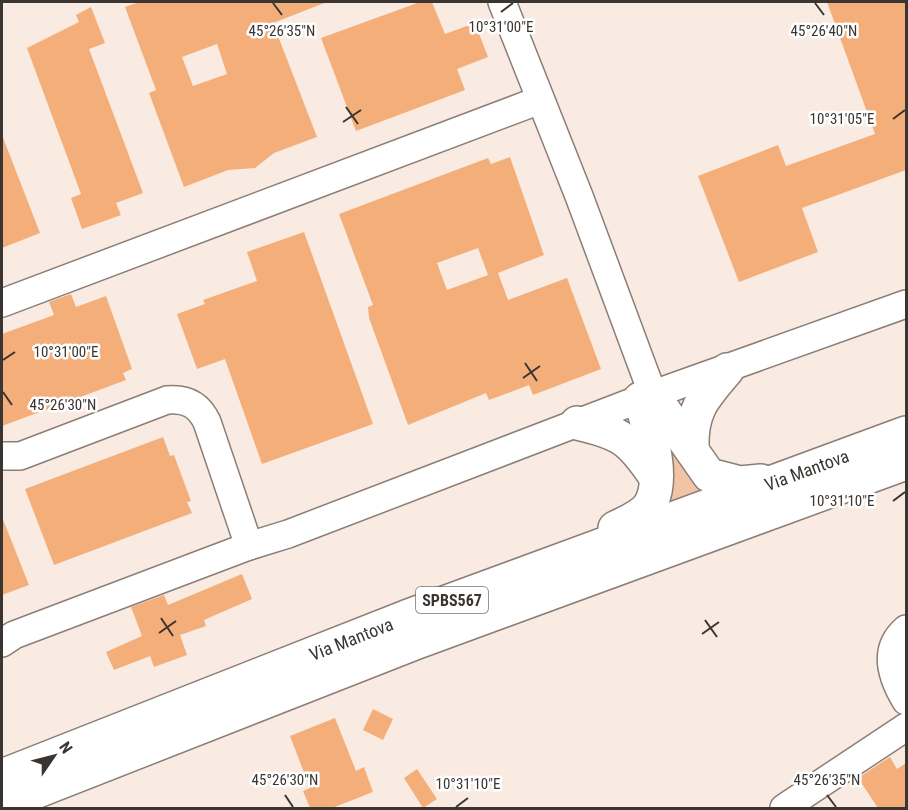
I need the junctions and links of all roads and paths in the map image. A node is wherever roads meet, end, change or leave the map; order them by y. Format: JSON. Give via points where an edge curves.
{"nodes":[{"id":1,"x":502,"y":2,"type":"edge"},
{"id":2,"x":540,"y":100,"type":"junction"},
{"id":3,"x":2,"y":303,"type":"edge"},
{"id":4,"x":906,"y":304,"type":"edge"},
{"id":5,"x":727,"y":370,"type":"junction"},
{"id":6,"x":647,"y":397,"type":"junction"},
{"id":7,"x":577,"y":423,"type":"junction"},
{"id":8,"x":906,"y":433,"type":"edge"},
{"id":9,"x":692,"y":447,"type":"junction"},
{"id":10,"x":2,"y":456,"type":"edge"},
{"id":11,"x":906,"y":463,"type":"edge"},
{"id":12,"x":655,"y":476,"type":"junction"},
{"id":13,"x":781,"y":479,"type":"junction"},
{"id":14,"x":249,"y":546,"type":"junction"},
{"id":15,"x":556,"y":564,"type":"junction"},
{"id":16,"x":906,"y":629,"type":"edge"},
{"id":17,"x":2,"y":643,"type":"edge"},
{"id":18,"x":906,"y":701,"type":"edge"},
{"id":19,"x":906,"y":727,"type":"edge"},
{"id":20,"x":2,"y":776,"type":"edge"},
{"id":21,"x":2,"y":805,"type":"edge"},
{"id":22,"x":784,"y":808,"type":"edge"}],
"edges":[{"from":1,"to":2,"type":"street"},
{"from":2,"to":3,"type":"street"},
{"from":2,"to":6,"type":"street","via":[[579,196]]},
{"from":4,"to":5,"type":"street"},
{"from":5,"to":6,"type":"street"},
{"from":5,"to":9,"type":"highway","via":[[701,400],[691,425]]},
{"from":6,"to":7,"type":"street"},
{"from":6,"to":9,"type":"highway"},
{"from":6,"to":12,"type":"highway"},
{"from":7,"to":12,"type":"highway","via":[[623,437]]},
{"from":7,"to":14,"type":"street"},
{"from":8,"to":13,"type":"highway","name":"Via Mantova","number":"SPBS567"},
{"from":9,"to":13,"type":"highway","via":[[698,463],[719,479],[740,483]]},
{"from":10,"to":14,"type":"street","via":[[20,456],[167,400],[190,402],[202,411],[207,422]]},
{"from":11,"to":21,"type":"highway","name":"Via Mantova","number":"SPBS567","via":[[420,641]]},
{"from":12,"to":15,"type":"highway","via":[[655,493],[649,506],[636,518],[571,547]]},
{"from":13,"to":15,"type":"highway","name":"Via Mantova","number":"SPBS567"},
{"from":14,"to":17,"type":"street","via":[[14,635]]},
{"from":15,"to":20,"type":"highway","name":"Via Mantova","number":"SPBS567","via":[[406,616]]},
{"from":16,"to":18,"type":"street","via":[[894,645],[890,664],[893,679]]},
{"from":19,"to":22,"type":"street"}]}
